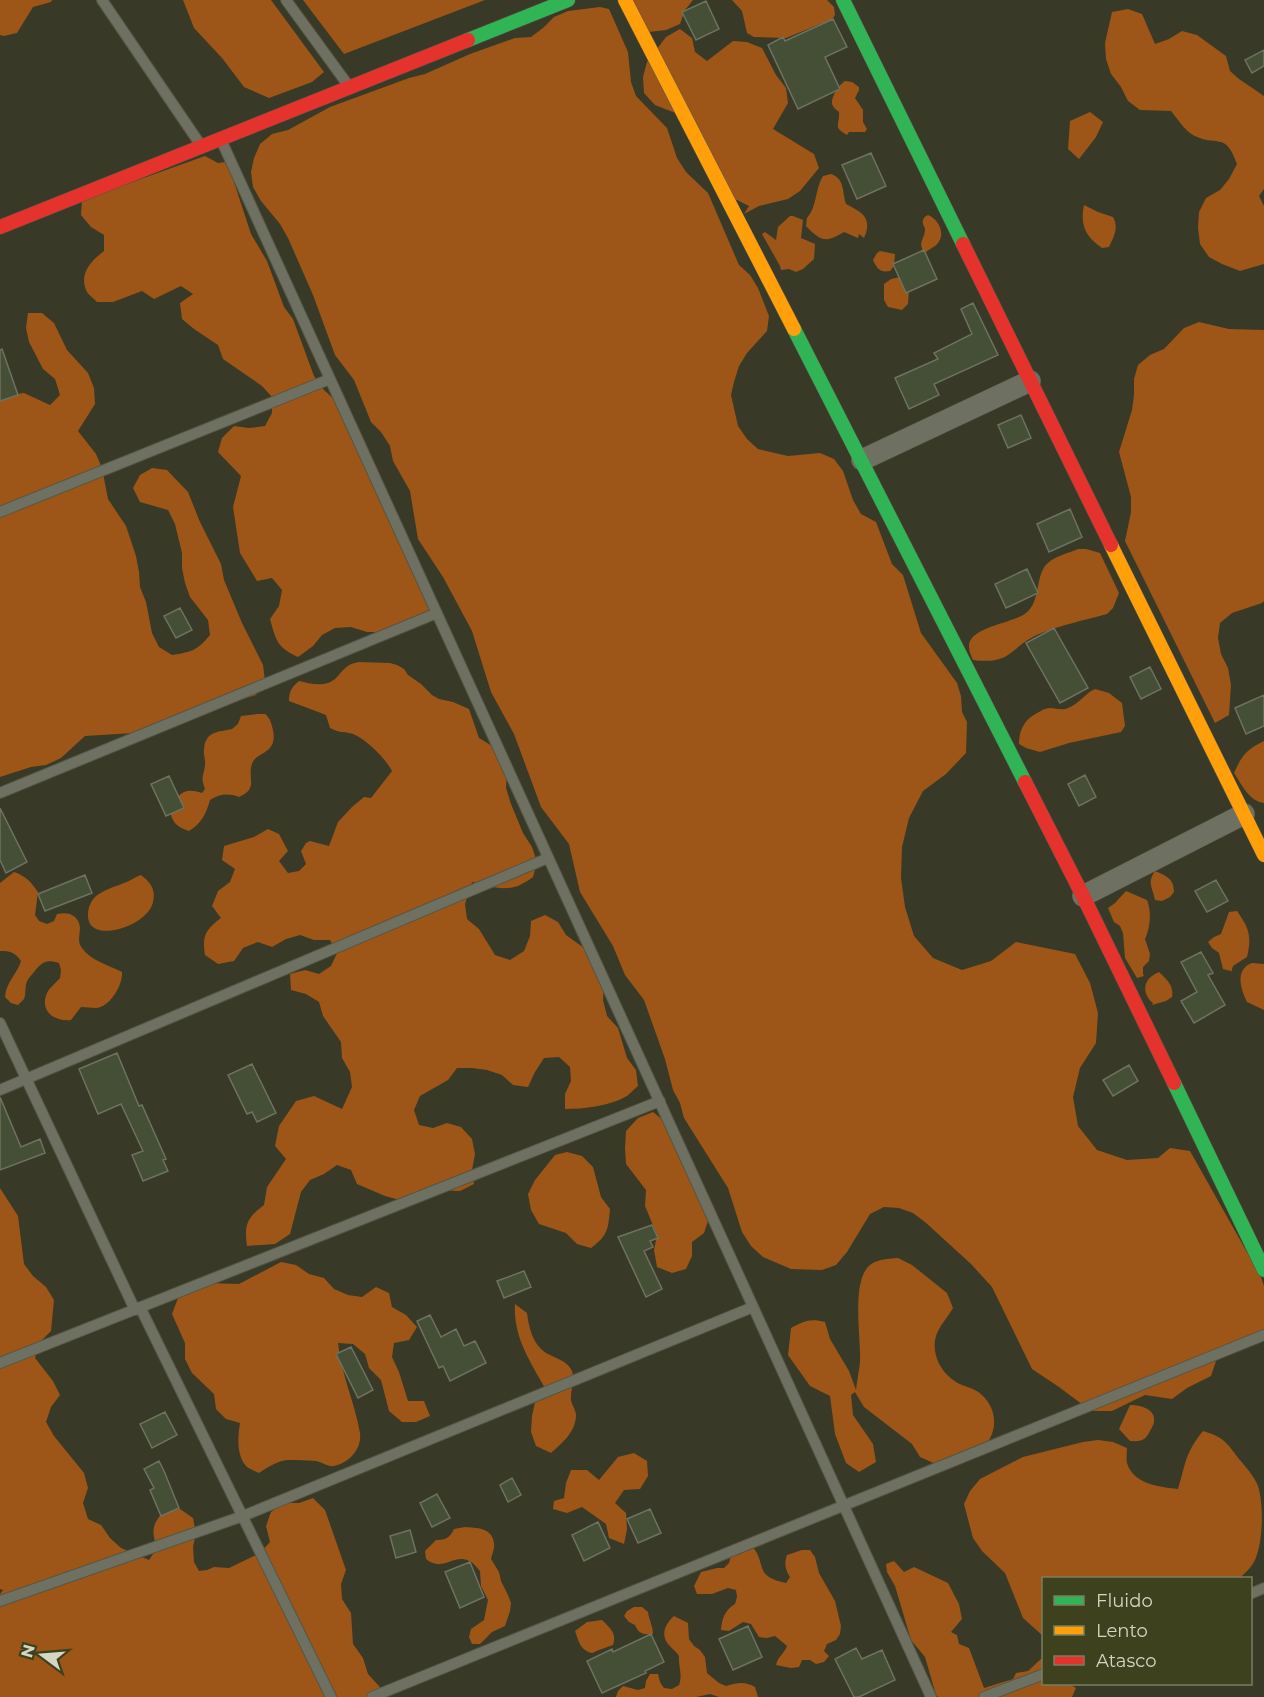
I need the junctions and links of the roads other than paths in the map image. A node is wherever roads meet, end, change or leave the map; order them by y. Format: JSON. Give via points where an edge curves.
{"nodes":[{"id":1,"x":102,"y":0,"type":"edge"},
{"id":2,"x":286,"y":0,"type":"edge"},
{"id":3,"x":568,"y":0,"type":"edge"},
{"id":4,"x":625,"y":0,"type":"edge"},
{"id":5,"x":843,"y":0,"type":"edge"},
{"id":6,"x":350,"y":87,"type":"junction"},
{"id":7,"x":220,"y":139,"type":"junction"},
{"id":8,"x":202,"y":146,"type":"junction"},
{"id":9,"x":0,"y":226,"type":"edge"},
{"id":10,"x":330,"y":379,"type":"junction"},
{"id":11,"x":1030,"y":381,"type":"junction"},
{"id":12,"x":862,"y":460,"type":"junction"},
{"id":13,"x":0,"y":512,"type":"edge"},
{"id":14,"x":437,"y":614,"type":"junction"},
{"id":15,"x":0,"y":793,"type":"edge"},
{"id":16,"x":1244,"y":814,"type":"junction"},
{"id":17,"x":1264,"y":855,"type":"edge"},
{"id":18,"x":548,"y":858,"type":"junction"},
{"id":19,"x":1083,"y":896,"type":"junction"},
{"id":20,"x":0,"y":1023,"type":"edge"},
{"id":21,"x":27,"y":1079,"type":"junction"},
{"id":22,"x":0,"y":1090,"type":"edge"},
{"id":23,"x":660,"y":1101,"type":"junction"},
{"id":24,"x":1264,"y":1270,"type":"edge"},
{"id":25,"x":753,"y":1307,"type":"junction"},
{"id":26,"x":137,"y":1309,"type":"junction"},
{"id":27,"x":1264,"y":1335,"type":"edge"},
{"id":28,"x":0,"y":1363,"type":"edge"},
{"id":29,"x":844,"y":1506,"type":"junction"},
{"id":30,"x":243,"y":1516,"type":"junction"},
{"id":31,"x":0,"y":1600,"type":"edge"},
{"id":32,"x":1042,"y":1675,"type":"edge"},
{"id":33,"x":331,"y":1697,"type":"edge"},
{"id":34,"x":372,"y":1697,"type":"edge"},
{"id":35,"x":931,"y":1697,"type":"edge"},
{"id":36,"x":984,"y":1697,"type":"edge"}],
"edges":[{"from":1,"to":8,"type":"lane"},
{"from":2,"to":6,"type":"lane"},
{"from":3,"to":6,"type":"street"},
{"from":4,"to":12,"type":"street"},
{"from":5,"to":11,"type":"street"},
{"from":6,"to":7,"type":"street"},
{"from":7,"to":8,"type":"street"},
{"from":7,"to":10,"type":"lane"},
{"from":8,"to":9,"type":"street"},
{"from":10,"to":13,"type":"lane"},
{"from":10,"to":14,"type":"lane"},
{"from":11,"to":12,"type":"street"},
{"from":11,"to":16,"type":"street"},
{"from":12,"to":19,"type":"street"},
{"from":14,"to":15,"type":"lane"},
{"from":14,"to":18,"type":"lane"},
{"from":16,"to":17,"type":"street"},
{"from":16,"to":19,"type":"street"},
{"from":18,"to":21,"type":"lane"},
{"from":18,"to":23,"type":"lane"},
{"from":19,"to":24,"type":"street"},
{"from":20,"to":21,"type":"lane"},
{"from":21,"to":22,"type":"lane"},
{"from":21,"to":26,"type":"lane"},
{"from":23,"to":25,"type":"lane"},
{"from":23,"to":26,"type":"lane"},
{"from":25,"to":29,"type":"lane"},
{"from":25,"to":30,"type":"lane"},
{"from":26,"to":28,"type":"lane"},
{"from":26,"to":30,"type":"lane"},
{"from":27,"to":29,"type":"lane"},
{"from":29,"to":34,"type":"lane"},
{"from":29,"to":35,"type":"lane"},
{"from":30,"to":31,"type":"lane"},
{"from":30,"to":33,"type":"lane"},
{"from":32,"to":36,"type":"lane"}]}
